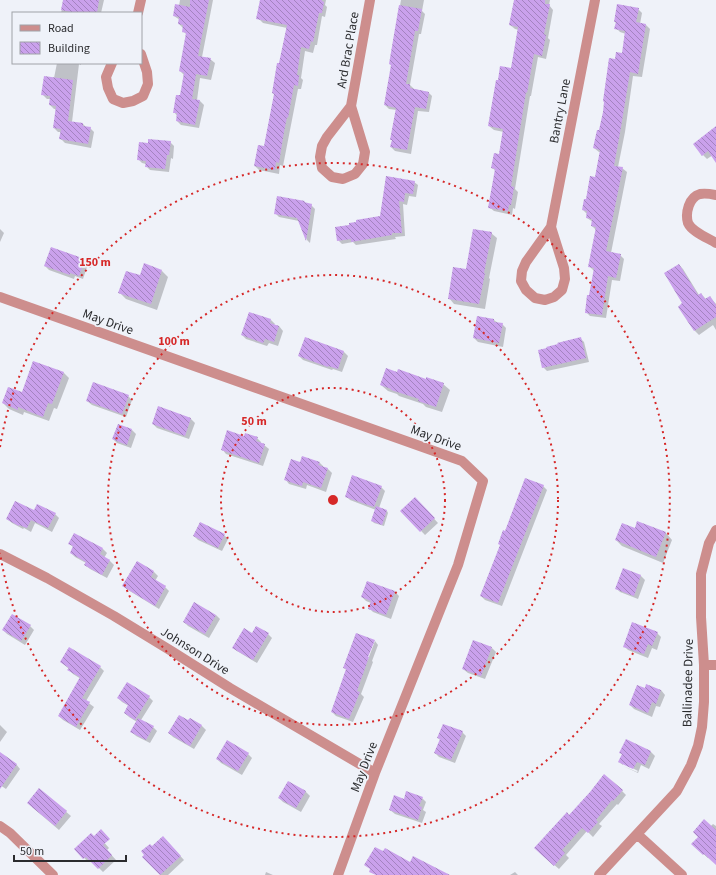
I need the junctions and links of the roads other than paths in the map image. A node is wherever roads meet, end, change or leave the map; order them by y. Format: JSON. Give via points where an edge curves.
{"nodes":[{"id":1,"x":141,"y":0,"type":"edge"},
{"id":2,"x":370,"y":0,"type":"edge"},
{"id":3,"x":595,"y":0,"type":"edge"},
{"id":4,"x":138,"y":12,"type":"edge"},
{"id":5,"x":142,"y":57,"type":"edge"},
{"id":6,"x":112,"y":64,"type":"edge"},
{"id":7,"x":351,"y":106,"type":"junction"},
{"id":8,"x":716,"y":195,"type":"edge"},
{"id":9,"x":551,"y":227,"type":"junction"},
{"id":10,"x":716,"y":243,"type":"edge"},
{"id":11,"x":0,"y":297,"type":"edge"},
{"id":12,"x":716,"y":530,"type":"edge"},
{"id":13,"x":0,"y":554,"type":"edge"},
{"id":14,"x":704,"y":665,"type":"junction"},
{"id":15,"x":716,"y":665,"type":"edge"},
{"id":16,"x":375,"y":773,"type":"junction"},
{"id":17,"x":0,"y":826,"type":"edge"},
{"id":18,"x":637,"y":834,"type":"junction"},
{"id":19,"x":53,"y":875,"type":"edge"},
{"id":20,"x":338,"y":875,"type":"edge"},
{"id":21,"x":599,"y":875,"type":"edge"},
{"id":22,"x":682,"y":875,"type":"edge"}],
"edges":[{"from":1,"to":4,"type":"street"},
{"from":2,"to":7,"type":"street","name":"Ard Brac Place"},
{"from":3,"to":9,"type":"street","name":"Bantry Lane"},
{"from":5,"to":6,"type":"street","via":[[148,84],[143,96],[133,102],[123,103],[113,99],[106,76]]},
{"from":7,"to":7,"type":"street","name":"Ard Brac Place","via":[[322,146],[322,168],[332,177],[343,179],[355,174],[363,164],[365,152]]},
{"from":8,"to":10,"type":"street","via":[[700,194],[691,200],[687,212],[688,224]]},
{"from":9,"to":9,"type":"street","name":"Bantry Lane","via":[[522,271],[522,281],[526,290],[535,298],[545,300],[562,290],[565,279]]},
{"from":11,"to":16,"type":"street","name":"May Drive","via":[[462,461],[484,481],[458,565]]},
{"from":12,"to":14,"type":"street","name":"Ballinadee Drive","via":[[709,543],[701,574]]},
{"from":13,"to":16,"type":"street","name":"Johnson Drive","via":[[114,616]]},
{"from":14,"to":15,"type":"street"},
{"from":14,"to":18,"type":"street","name":"Ballinadee Drive","via":[[702,727],[691,765],[677,791]]},
{"from":16,"to":20,"type":"street","name":"May Drive"},
{"from":17,"to":19,"type":"street"},
{"from":18,"to":21,"type":"street","name":"Ballinadee Drive"},
{"from":18,"to":22,"type":"street"}]}
